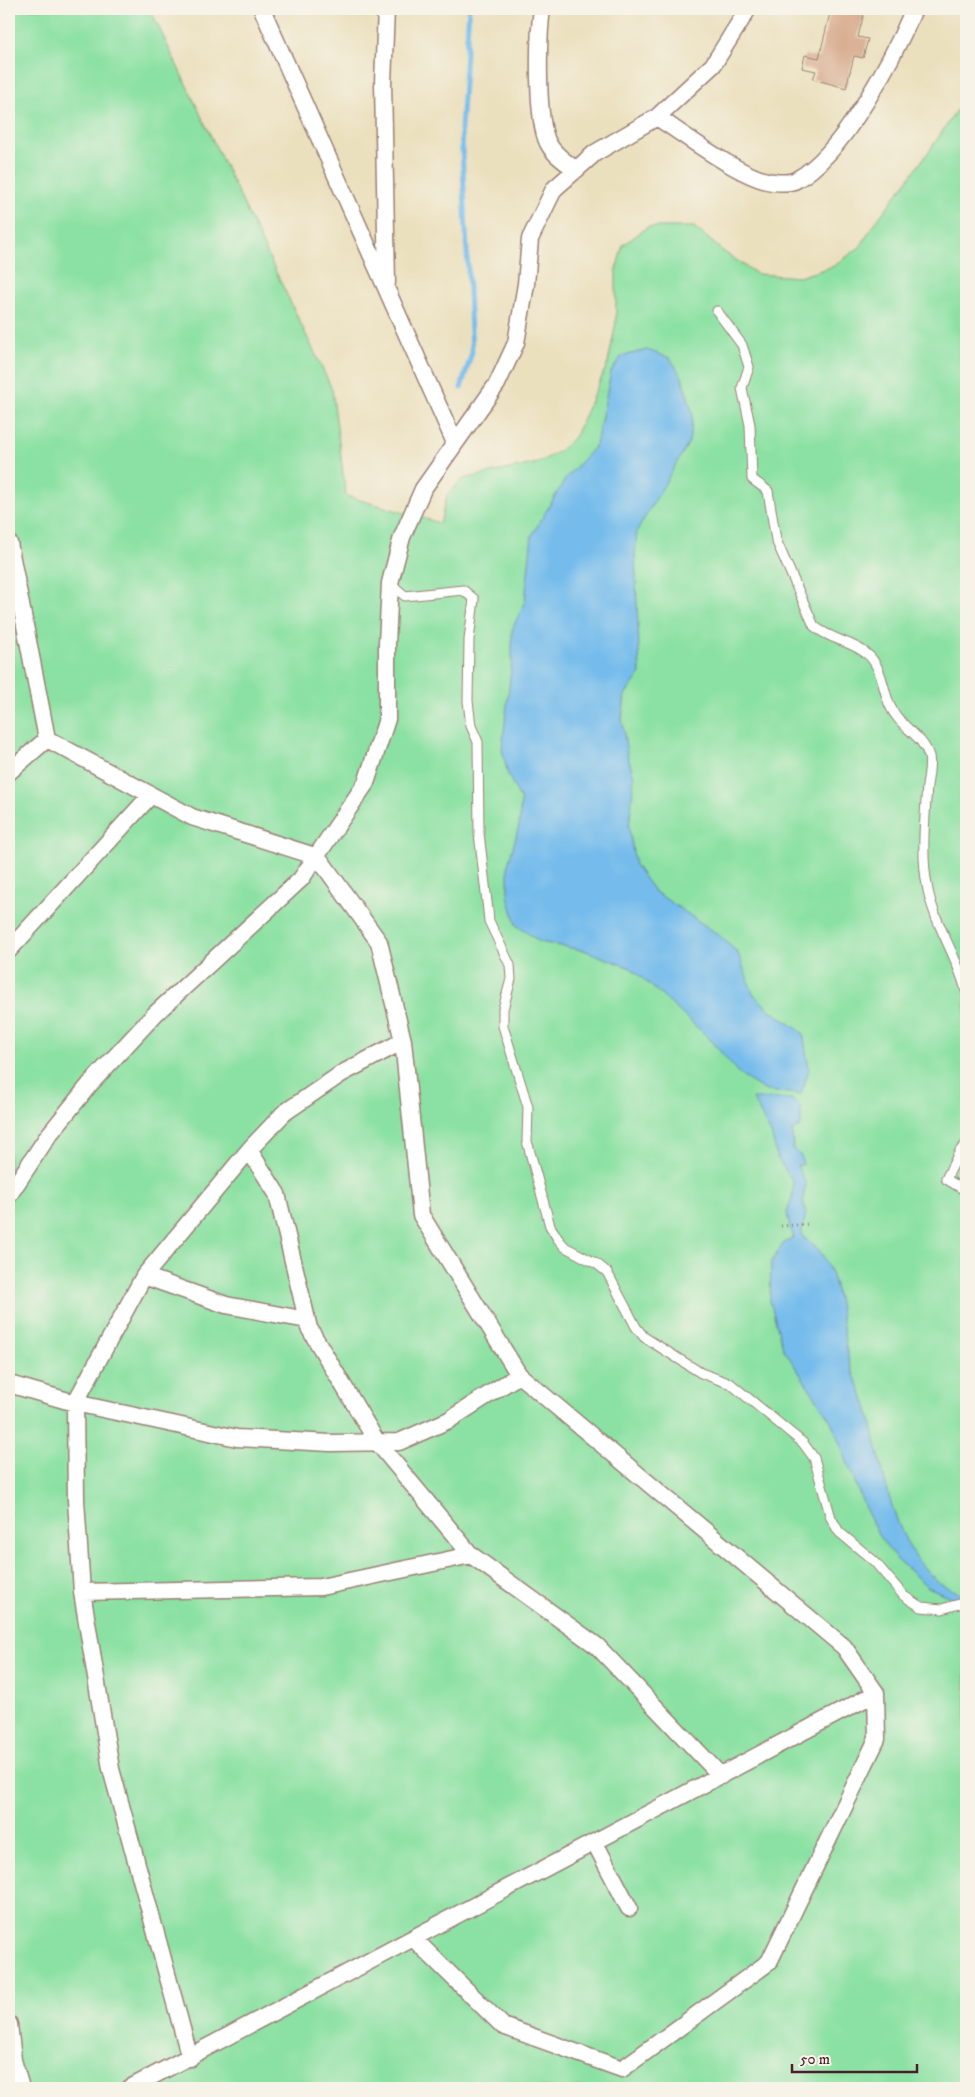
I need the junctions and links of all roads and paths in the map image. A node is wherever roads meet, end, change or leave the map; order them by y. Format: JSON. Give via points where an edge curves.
{"nodes":[{"id":1,"x":262,"y":9,"type":"edge"},
{"id":2,"x":386,"y":9,"type":"edge"},
{"id":3,"x":542,"y":9,"type":"edge"},
{"id":4,"x":748,"y":9,"type":"edge"},
{"id":5,"x":914,"y":9,"type":"edge"},
{"id":6,"x":657,"y":118,"type":"junction"},
{"id":7,"x":576,"y":170,"type":"junction"},
{"id":8,"x":387,"y":290,"type":"junction"},
{"id":9,"x":718,"y":312,"type":"dead end"},
{"id":10,"x":455,"y":443,"type":"junction"},
{"id":11,"x":9,"y":545,"type":"edge"},
{"id":12,"x":390,"y":583,"type":"junction"},
{"id":13,"x":47,"y":739,"type":"junction"},
{"id":14,"x":9,"y":772,"type":"edge"},
{"id":15,"x":151,"y":796,"type":"junction"},
{"id":16,"x":318,"y":857,"type":"junction"},
{"id":17,"x":9,"y":950,"type":"edge"},
{"id":18,"x":966,"y":991,"type":"edge"},
{"id":19,"x":403,"y":1041,"type":"junction"},
{"id":20,"x":966,"y":1144,"type":"edge"},
{"id":21,"x":249,"y":1150,"type":"junction"},
{"id":22,"x":966,"y":1191,"type":"edge"},
{"id":23,"x":9,"y":1195,"type":"edge"},
{"id":24,"x":808,"y":1224,"type":"dead end"},
{"id":25,"x":781,"y":1226,"type":"dead end"},
{"id":26,"x":144,"y":1276,"type":"junction"},
{"id":27,"x":307,"y":1320,"type":"junction"},
{"id":28,"x":519,"y":1375,"type":"junction"},
{"id":29,"x":9,"y":1384,"type":"edge"},
{"id":30,"x":75,"y":1403,"type":"junction"},
{"id":31,"x":376,"y":1442,"type":"junction"},
{"id":32,"x":471,"y":1555,"type":"junction"},
{"id":33,"x":82,"y":1592,"type":"junction"},
{"id":34,"x":966,"y":1602,"type":"edge"},
{"id":35,"x":876,"y":1693,"type":"junction"},
{"id":36,"x":721,"y":1776,"type":"junction"},
{"id":37,"x":595,"y":1843,"type":"junction"},
{"id":38,"x":629,"y":1908,"type":"dead end"},
{"id":39,"x":414,"y":1939,"type":"junction"},
{"id":40,"x":9,"y":2024,"type":"edge"},
{"id":41,"x":190,"y":2058,"type":"junction"},
{"id":42,"x":21,"y":2088,"type":"edge"},
{"id":43,"x":130,"y":2088,"type":"edge"}],
"edges":[{"from":1,"to":8,"type":"street"},
{"from":2,"to":8,"type":"street","via":[[383,82]]},
{"from":3,"to":7,"type":"street","via":[[539,62],[546,136],[552,149]]},
{"from":4,"to":6,"type":"street","via":[[713,64]]},
{"from":5,"to":6,"type":"street","via":[[901,40],[834,147],[817,165],[794,181],[772,182],[739,170]]},
{"from":6,"to":7,"type":"street","via":[[595,153]]},
{"from":7,"to":10,"type":"street","via":[[554,189],[530,239],[516,343],[497,384]]},
{"from":8,"to":10,"type":"street"},
{"from":9,"to":18,"type":"lane","via":[[742,345],[749,367],[742,388],[750,425],[752,479],[768,491],[776,540],[814,626],[824,635],[868,655],[878,669],[897,718],[921,740],[929,758],[924,855],[926,883],[932,910],[958,964]]},
{"from":10,"to":12,"type":"street","via":[[423,489],[402,537]]},
{"from":11,"to":13,"type":"street"},
{"from":12,"to":16,"type":"street","via":[[386,719],[366,783]]},
{"from":12,"to":34,"type":"lane","via":[[405,596],[463,590],[474,600],[469,640],[468,701],[471,726],[478,742],[479,833],[489,921],[510,965],[503,1026],[528,1107],[527,1141],[550,1226],[565,1247],[607,1272],[644,1337],[701,1373],[731,1384],[803,1443],[814,1458],[831,1518],[839,1532],[874,1561],[904,1596],[921,1607],[942,1609]]},
{"from":13,"to":14,"type":"street"},
{"from":13,"to":15,"type":"street"},
{"from":15,"to":16,"type":"street","via":[[192,817]]},
{"from":15,"to":17,"type":"street"},
{"from":16,"to":19,"type":"street","via":[[379,942]]},
{"from":16,"to":23,"type":"street","via":[[301,879],[155,1014],[90,1084],[48,1136]]},
{"from":19,"to":21,"type":"street","via":[[341,1074],[284,1113]]},
{"from":19,"to":28,"type":"street","via":[[421,1215]]},
{"from":20,"to":22,"type":"lane","via":[[946,1179]]},
{"from":21,"to":26,"type":"street"},
{"from":21,"to":27,"type":"street","via":[[277,1194]]},
{"from":24,"to":25,"type":"path"},
{"from":26,"to":27,"type":"street","via":[[226,1305]]},
{"from":26,"to":30,"type":"street"},
{"from":27,"to":31,"type":"street"},
{"from":28,"to":31,"type":"street","via":[[449,1420],[399,1442]]},
{"from":28,"to":35,"type":"street","via":[[844,1648]]},
{"from":29,"to":30,"type":"street"},
{"from":30,"to":31,"type":"street","via":[[237,1438]]},
{"from":30,"to":33,"type":"street","via":[[76,1500]]},
{"from":31,"to":32,"type":"street"},
{"from":32,"to":33,"type":"street","via":[[321,1586]]},
{"from":32,"to":36,"type":"street","via":[[597,1646]]},
{"from":33,"to":41,"type":"street","via":[[111,1769]]},
{"from":35,"to":36,"type":"street"},
{"from":35,"to":39,"type":"street","via":[[877,1739],[769,1962],[622,2069],[503,2026]]},
{"from":36,"to":37,"type":"street"},
{"from":37,"to":38,"type":"street"},
{"from":37,"to":39,"type":"street"},
{"from":39,"to":41,"type":"street"},
{"from":40,"to":42,"type":"street"},
{"from":41,"to":43,"type":"street"}]}
